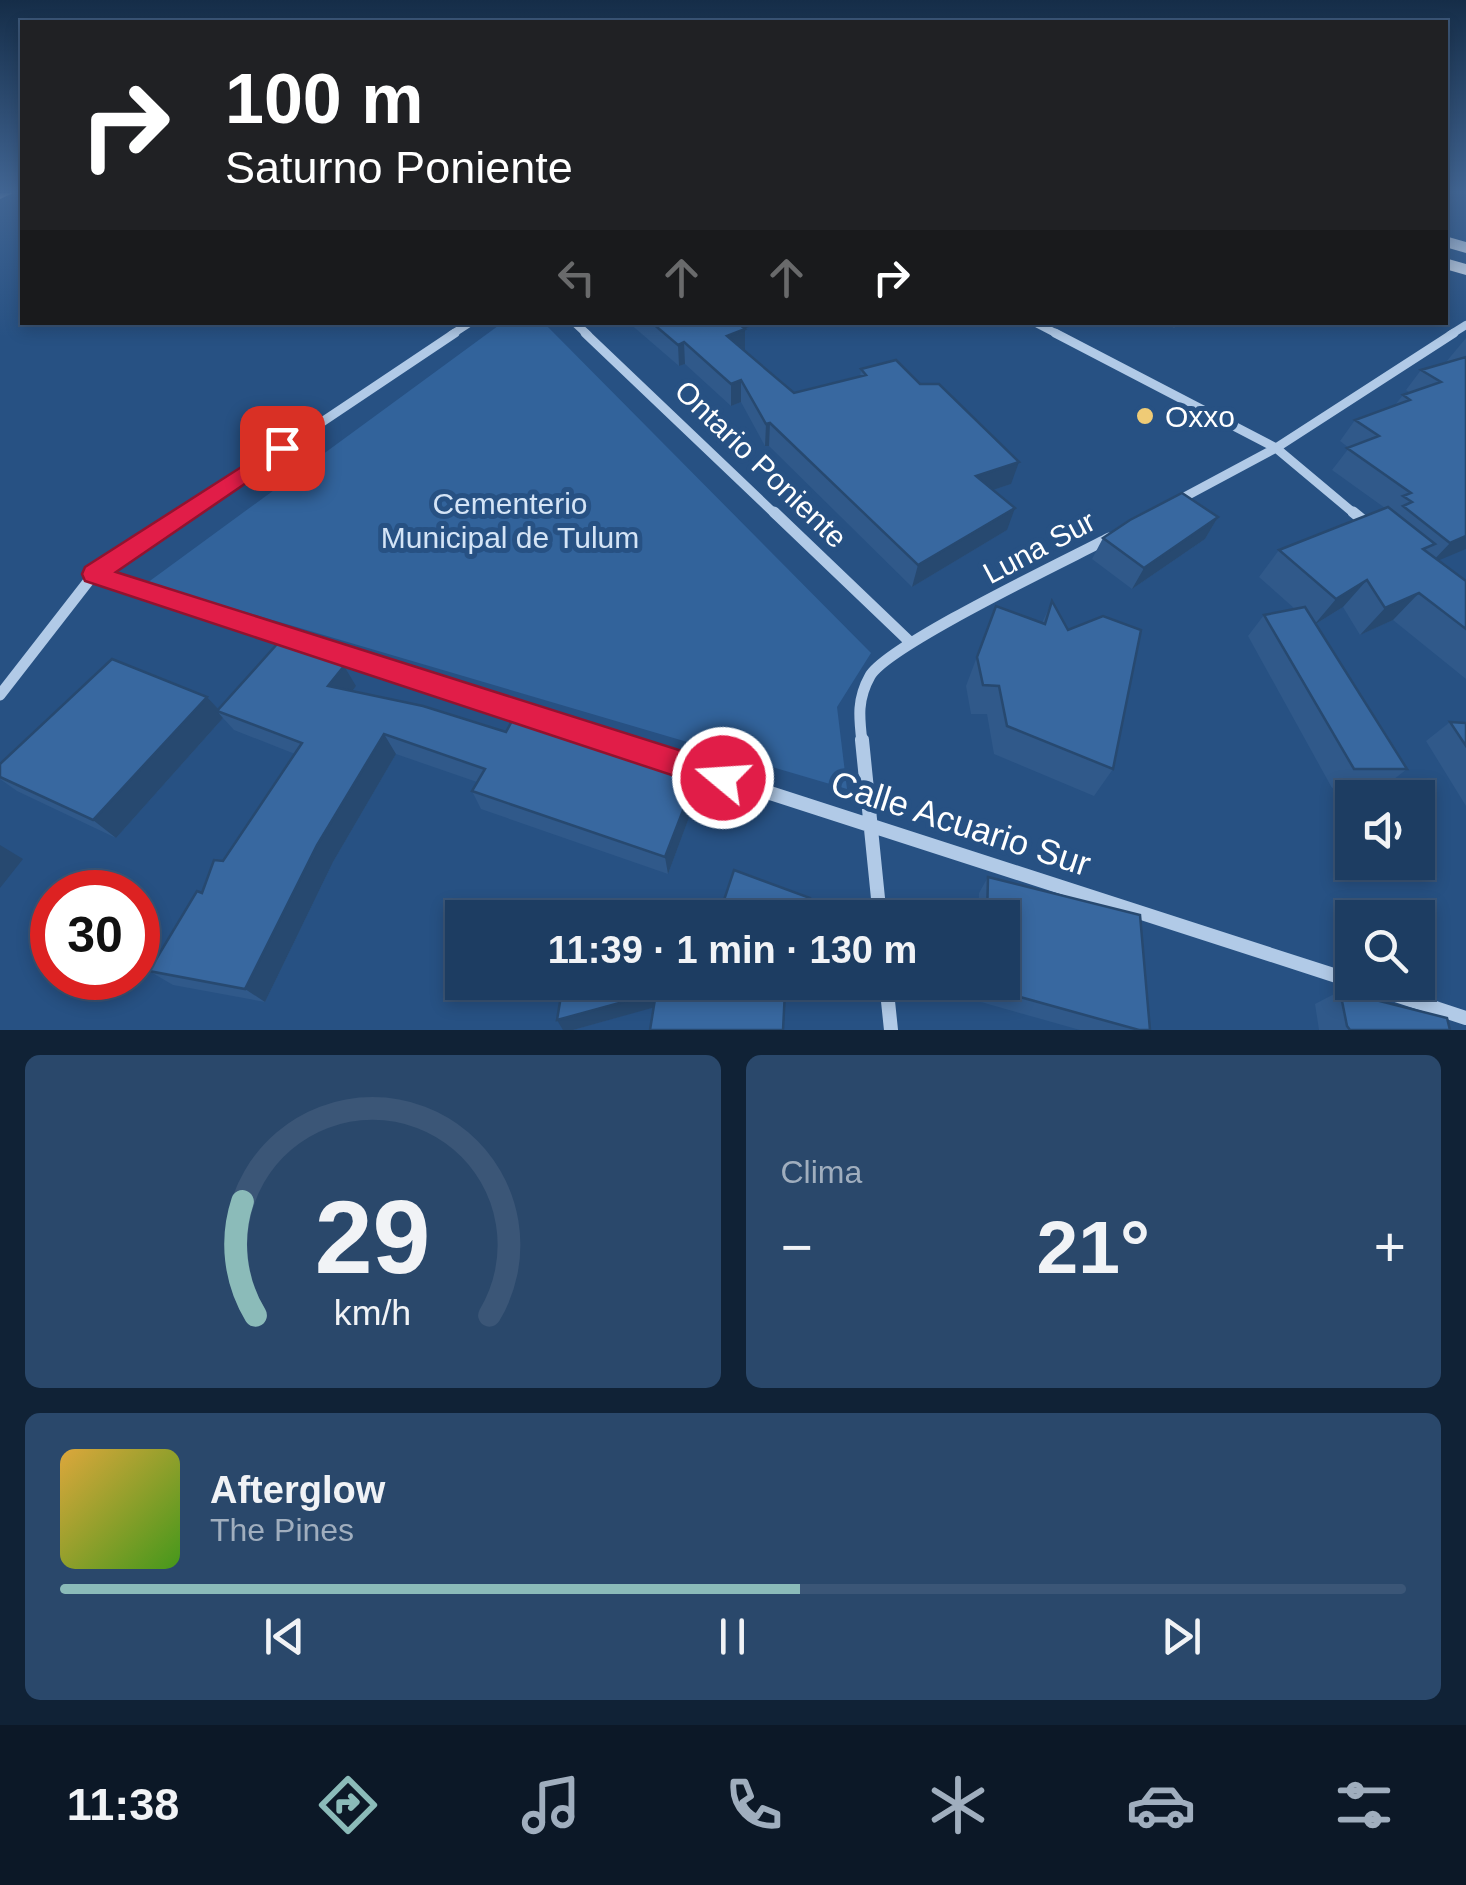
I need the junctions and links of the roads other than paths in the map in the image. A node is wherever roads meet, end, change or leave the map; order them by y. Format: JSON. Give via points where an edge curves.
{"nodes":[{"id":1,"x":466,"y":325,"type":"edge"},
{"id":2,"x":577,"y":325,"type":"edge"},
{"id":3,"x":1040,"y":325,"type":"edge"},
{"id":4,"x":1466,"y":325,"type":"edge"},
{"id":5,"x":1276,"y":448,"type":"junction"},
{"id":6,"x":1172,"y":504,"type":"edge"},
{"id":7,"x":1120,"y":532,"type":"edge"},
{"id":8,"x":1378,"y":533,"type":"edge"},
{"id":9,"x":94,"y":574,"type":"junction"},
{"id":10,"x":911,"y":644,"type":"junction"},
{"id":11,"x":0,"y":695,"type":"edge"},
{"id":12,"x":871,"y":826,"type":"junction"},
{"id":13,"x":878,"y":900,"type":"edge"},
{"id":14,"x":1335,"y":976,"type":"edge"},
{"id":15,"x":888,"y":1000,"type":"edge"},
{"id":16,"x":1410,"y":1000,"type":"edge"},
{"id":17,"x":1466,"y":1018,"type":"edge"},
{"id":18,"x":891,"y":1030,"type":"edge"}],
"edges":[{"from":1,"to":9,"type":"street"},
{"from":2,"to":10,"type":"street","name":"Ontario Poniente"},
{"from":3,"to":5,"type":"street"},
{"from":4,"to":5,"type":"street"},
{"from":5,"to":6,"type":"street"},
{"from":5,"to":8,"type":"street"},
{"from":7,"to":10,"type":"street","name":"Luna Sur"},
{"from":9,"to":11,"type":"street"},
{"from":9,"to":12,"type":"street","name":"Calle Acuario Sur"},
{"from":10,"to":12,"type":"street","name":"Luna Sur","via":[[872,672],[858,704]]},
{"from":12,"to":13,"type":"street"},
{"from":12,"to":14,"type":"street","name":"Calle Acuario Sur"},
{"from":15,"to":18,"type":"street"},
{"from":16,"to":17,"type":"street","name":"Calle Acuario Sur"}]}
